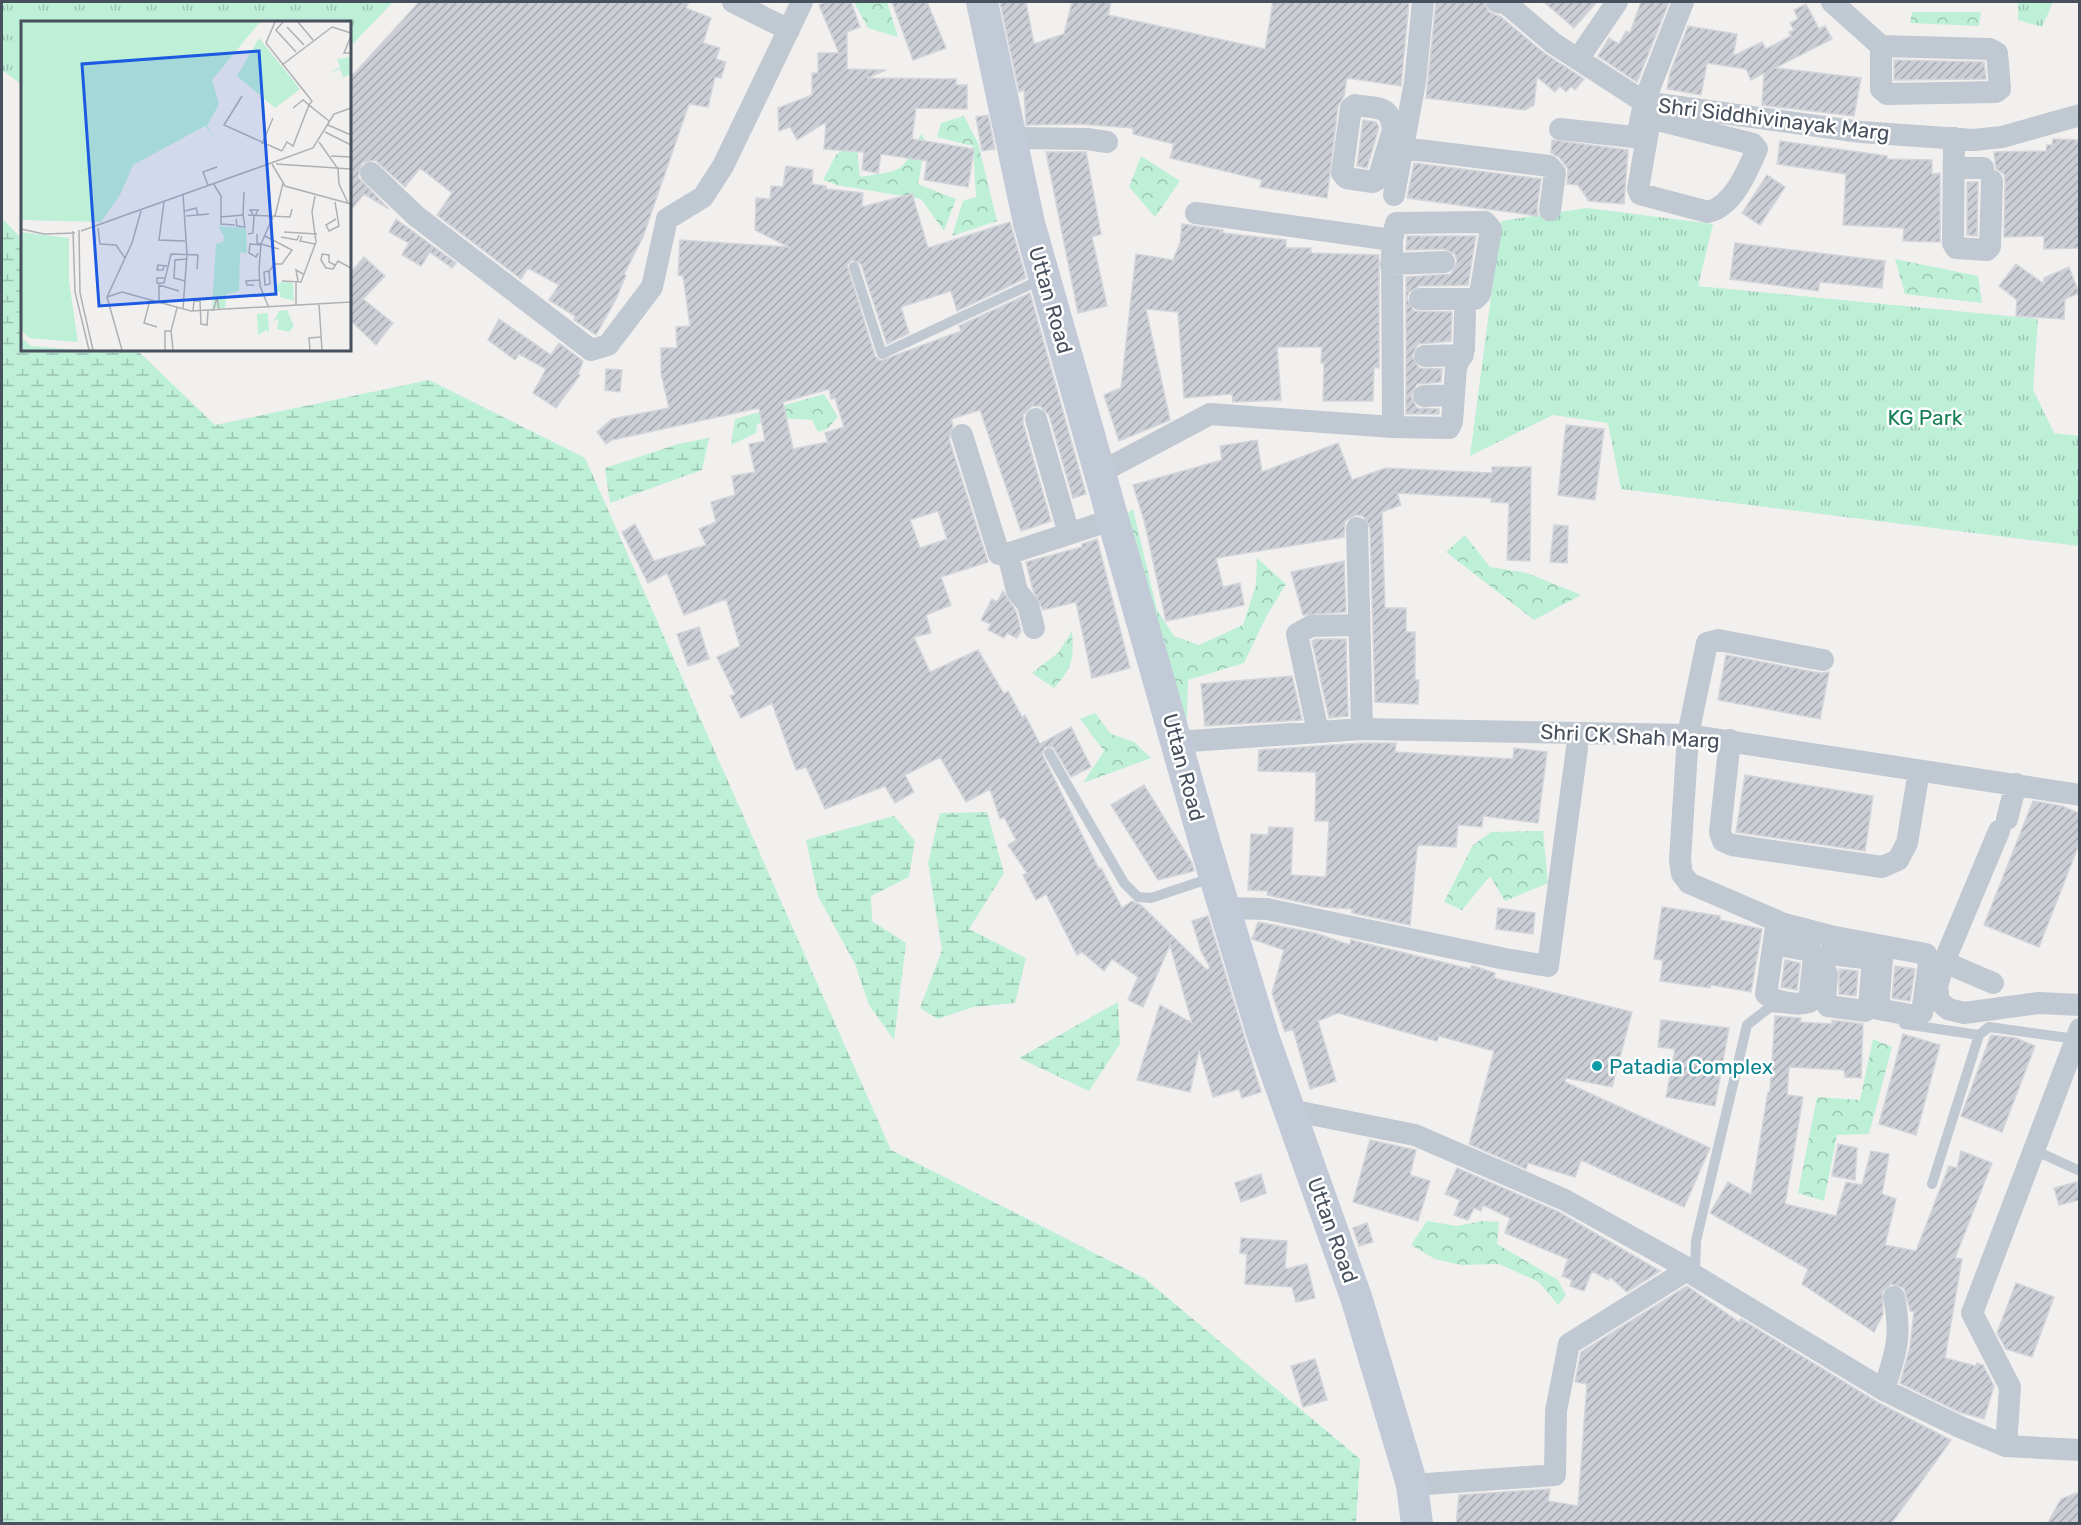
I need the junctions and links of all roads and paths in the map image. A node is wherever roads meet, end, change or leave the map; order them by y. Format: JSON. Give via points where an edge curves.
{"nodes":[{"id":1,"x":733,"y":2,"type":"edge"},
{"id":2,"x":802,"y":2,"type":"edge"},
{"id":3,"x":982,"y":2,"type":"edge"},
{"id":4,"x":1423,"y":2,"type":"edge"},
{"id":5,"x":1497,"y":2,"type":"edge"},
{"id":6,"x":1617,"y":2,"type":"edge"},
{"id":7,"x":1683,"y":2,"type":"edge"},
{"id":8,"x":1832,"y":2,"type":"edge"},
{"id":9,"x":789,"y":30,"type":"junction"},
{"id":10,"x":1881,"y":46,"type":"junction"},
{"id":11,"x":1578,"y":59,"type":"junction"},
{"id":12,"x":1650,"y":108,"type":"junction"},
{"id":13,"x":2079,"y":115,"type":"edge"},
{"id":14,"x":1560,"y":129,"type":"dead end"},
{"id":15,"x":1400,"y":137,"type":"junction"},
{"id":16,"x":1011,"y":138,"type":"junction"},
{"id":17,"x":1954,"y":138,"type":"junction"},
{"id":18,"x":1107,"y":142,"type":"dead end"},
{"id":19,"x":1954,"y":168,"type":"junction"},
{"id":20,"x":370,"y":173,"type":"dead end"},
{"id":21,"x":1394,"y":195,"type":"dead end"},
{"id":22,"x":1550,"y":210,"type":"dead end"},
{"id":23,"x":1196,"y":213,"type":"dead end"},
{"id":24,"x":1392,"y":240,"type":"junction"},
{"id":25,"x":1444,"y":262,"type":"dead end"},
{"id":26,"x":1391,"y":264,"type":"junction"},
{"id":27,"x":854,"y":267,"type":"dead end"},
{"id":28,"x":1045,"y":278,"type":"junction"},
{"id":29,"x":1420,"y":299,"type":"dead end"},
{"id":30,"x":1465,"y":313,"type":"dead end"},
{"id":31,"x":1425,"y":356,"type":"dead end"},
{"id":32,"x":1463,"y":356,"type":"junction"},
{"id":33,"x":1454,"y":395,"type":"junction"},
{"id":34,"x":1424,"y":396,"type":"dead end"},
{"id":35,"x":1036,"y":419,"type":"dead end"},
{"id":36,"x":1394,"y":427,"type":"junction"},
{"id":37,"x":962,"y":435,"type":"dead end"},
{"id":38,"x":1101,"y":472,"type":"junction"},
{"id":39,"x":1114,"y":519,"type":"junction"},
{"id":40,"x":1357,"y":528,"type":"dead end"},
{"id":41,"x":1069,"y":534,"type":"junction"},
{"id":42,"x":1008,"y":554,"type":"junction"},
{"id":43,"x":1358,"y":625,"type":"junction"},
{"id":44,"x":1034,"y":628,"type":"dead end"},
{"id":45,"x":1823,"y":660,"type":"dead end"},
{"id":46,"x":1362,"y":729,"type":"junction"},
{"id":47,"x":1318,"y":732,"type":"junction"},
{"id":48,"x":1688,"y":735,"type":"junction"},
{"id":49,"x":1730,"y":740,"type":"junction"},
{"id":50,"x":1176,"y":742,"type":"junction"},
{"id":51,"x":1577,"y":747,"type":"dead end"},
{"id":52,"x":1049,"y":753,"type":"dead end"},
{"id":53,"x":1919,"y":771,"type":"junction"},
{"id":54,"x":2016,"y":784,"type":"junction"},
{"id":55,"x":2079,"y":795,"type":"edge"},
{"id":56,"x":1216,"y":877,"type":"junction"},
{"id":57,"x":1226,"y":908,"type":"junction"},
{"id":58,"x":1778,"y":921,"type":"junction"},
{"id":59,"x":1774,"y":944,"type":"dead end"},
{"id":60,"x":1883,"y":947,"type":"dead end"},
{"id":61,"x":1944,"y":962,"type":"junction"},
{"id":62,"x":2039,"y":1003,"type":"junction"},
{"id":63,"x":2079,"y":1005,"type":"edge"},
{"id":64,"x":2078,"y":1034,"type":"edge"},
{"id":65,"x":1979,"y":1035,"type":"junction"},
{"id":66,"x":2070,"y":1083,"type":"edge"},
{"id":67,"x":1290,"y":1110,"type":"junction"},
{"id":68,"x":2034,"y":1150,"type":"junction"},
{"id":69,"x":2079,"y":1171,"type":"edge"},
{"id":70,"x":1932,"y":1184,"type":"dead end"},
{"id":71,"x":1691,"y":1272,"type":"junction"},
{"id":72,"x":1894,"y":1297,"type":"dead end"},
{"id":73,"x":1884,"y":1390,"type":"junction"},
{"id":74,"x":2006,"y":1446,"type":"junction"},
{"id":75,"x":2079,"y":1450,"type":"edge"},
{"id":76,"x":1412,"y":1485,"type":"junction"},
{"id":77,"x":1417,"y":1524,"type":"edge"}],
"edges":[{"from":1,"to":9,"type":"street"},
{"from":2,"to":9,"type":"street"},
{"from":3,"to":16,"type":"street","name":"Uttan Road"},
{"from":4,"to":15,"type":"street","via":[[1415,82]]},
{"from":5,"to":11,"type":"street","name":"Shri Siddhivinayak Marg","via":[[1507,4]]},
{"from":6,"to":11,"type":"street"},
{"from":7,"to":12,"type":"street"},
{"from":8,"to":10,"type":"street"},
{"from":9,"to":20,"type":"street","via":[[723,166],[703,197],[667,219],[652,287],[608,345],[591,350],[416,216]]},
{"from":10,"to":10,"type":"street","via":[[1881,89],[1887,94],[2000,89],[2000,63],[1990,49]]},
{"from":11,"to":12,"type":"street","name":"Shri Siddhivinayak Marg"},
{"from":12,"to":12,"type":"street","via":[[1640,194],[1708,212],[1718,210],[1745,177],[1757,150],[1753,144]]},
{"from":12,"to":14,"type":"street","via":[[1634,137]]},
{"from":12,"to":17,"type":"street","name":"Shri Siddhivinayak Marg","via":[[1861,132]]},
{"from":13,"to":17,"type":"street","name":"Shri Siddhivinayak Marg","via":[[2002,137]]},
{"from":15,"to":21,"type":"street"},
{"from":15,"to":22,"type":"street","via":[[1549,166],[1556,173]]},
{"from":16,"to":18,"type":"street"},
{"from":16,"to":28,"type":"street","name":"Uttan Road"},
{"from":17,"to":19,"type":"street"},
{"from":19,"to":19,"type":"street","via":[[1953,243],[1956,248],[1987,250],[1988,175]]},
{"from":23,"to":24,"type":"street"},
{"from":24,"to":26,"type":"street"},
{"from":24,"to":29,"type":"street","via":[[1396,223],[1485,222],[1491,229],[1480,294],[1475,299]]},
{"from":25,"to":26,"type":"street"},
{"from":26,"to":36,"type":"street"},
{"from":27,"to":28,"type":"lane","via":[[882,354]]},
{"from":28,"to":38,"type":"street","name":"Uttan Road"},
{"from":30,"to":32,"type":"street"},
{"from":31,"to":32,"type":"street"},
{"from":32,"to":33,"type":"street","via":[[1456,368]]},
{"from":33,"to":34,"type":"street"},
{"from":33,"to":36,"type":"street","via":[[1449,428]]},
{"from":35,"to":41,"type":"street"},
{"from":36,"to":38,"type":"street","via":[[1210,414]]},
{"from":37,"to":42,"type":"street","via":[[999,554]]},
{"from":38,"to":39,"type":"street","name":"Uttan Road"},
{"from":39,"to":41,"type":"street"},
{"from":39,"to":50,"type":"street","name":"Uttan Road"},
{"from":40,"to":43,"type":"street"},
{"from":41,"to":42,"type":"street"},
{"from":42,"to":44,"type":"street","via":[[1017,591],[1028,606]]},
{"from":43,"to":46,"type":"street"},
{"from":43,"to":47,"type":"street","via":[[1311,627],[1297,634]]},
{"from":45,"to":48,"type":"street","via":[[1718,640],[1707,643]]},
{"from":46,"to":47,"type":"street","name":"Shri CK Shah Marg"},
{"from":46,"to":48,"type":"street","name":"Shri CK Shah Marg"},
{"from":47,"to":50,"type":"street","name":"Shri CK Shah Marg"},
{"from":48,"to":49,"type":"street","name":"Shri CK Shah Marg"},
{"from":48,"to":58,"type":"street","via":[[1682,874],[1689,883]]},
{"from":49,"to":53,"type":"street","name":"Shri CK Shah Marg"},
{"from":49,"to":53,"type":"street","via":[[1720,832],[1723,841],[1732,845],[1882,867],[1898,860],[1907,843]]},
{"from":50,"to":56,"type":"street","name":"Uttan Road"},
{"from":51,"to":57,"type":"street","via":[[1548,966],[1267,909]]},
{"from":52,"to":56,"type":"lane","via":[[1124,884],[1138,897],[1151,898]]},
{"from":53,"to":54,"type":"street","name":"Shri CK Shah Marg"},
{"from":54,"to":55,"type":"street","name":"Shri CK Shah Marg"},
{"from":54,"to":61,"type":"street","via":[[2003,825]]},
{"from":56,"to":57,"type":"street","name":"Uttan Road"},
{"from":57,"to":67,"type":"street","name":"Uttan Road","via":[[1263,1036]]},
{"from":58,"to":59,"type":"street"},
{"from":58,"to":60,"type":"street","via":[[1829,945]]},
{"from":61,"to":62,"type":"street"},
{"from":61,"to":62,"type":"street","via":[[1936,987],[1939,1001],[1948,1009],[1964,1013]]},
{"from":62,"to":63,"type":"street"},
{"from":64,"to":65,"type":"lane","via":[[1989,1027]]},
{"from":64,"to":66,"type":"street"},
{"from":65,"to":70,"type":"lane"},
{"from":65,"to":71,"type":"lane","via":[[1770,1007],[1747,1025]]},
{"from":66,"to":68,"type":"street"},
{"from":67,"to":71,"type":"street","via":[[1415,1135],[1565,1200]]},
{"from":67,"to":76,"type":"street","name":"Uttan Road","via":[[1358,1300]]},
{"from":68,"to":69,"type":"lane"},
{"from":68,"to":74,"type":"street","via":[[1972,1313],[2010,1387]]},
{"from":71,"to":73,"type":"street"},
{"from":71,"to":76,"type":"street","via":[[1569,1344],[1556,1412],[1555,1475]]},
{"from":72,"to":73,"type":"street","via":[[1900,1325],[1898,1345]]},
{"from":73,"to":74,"type":"street"},
{"from":74,"to":75,"type":"street"},
{"from":76,"to":77,"type":"street","name":"Uttan Road"}]}
